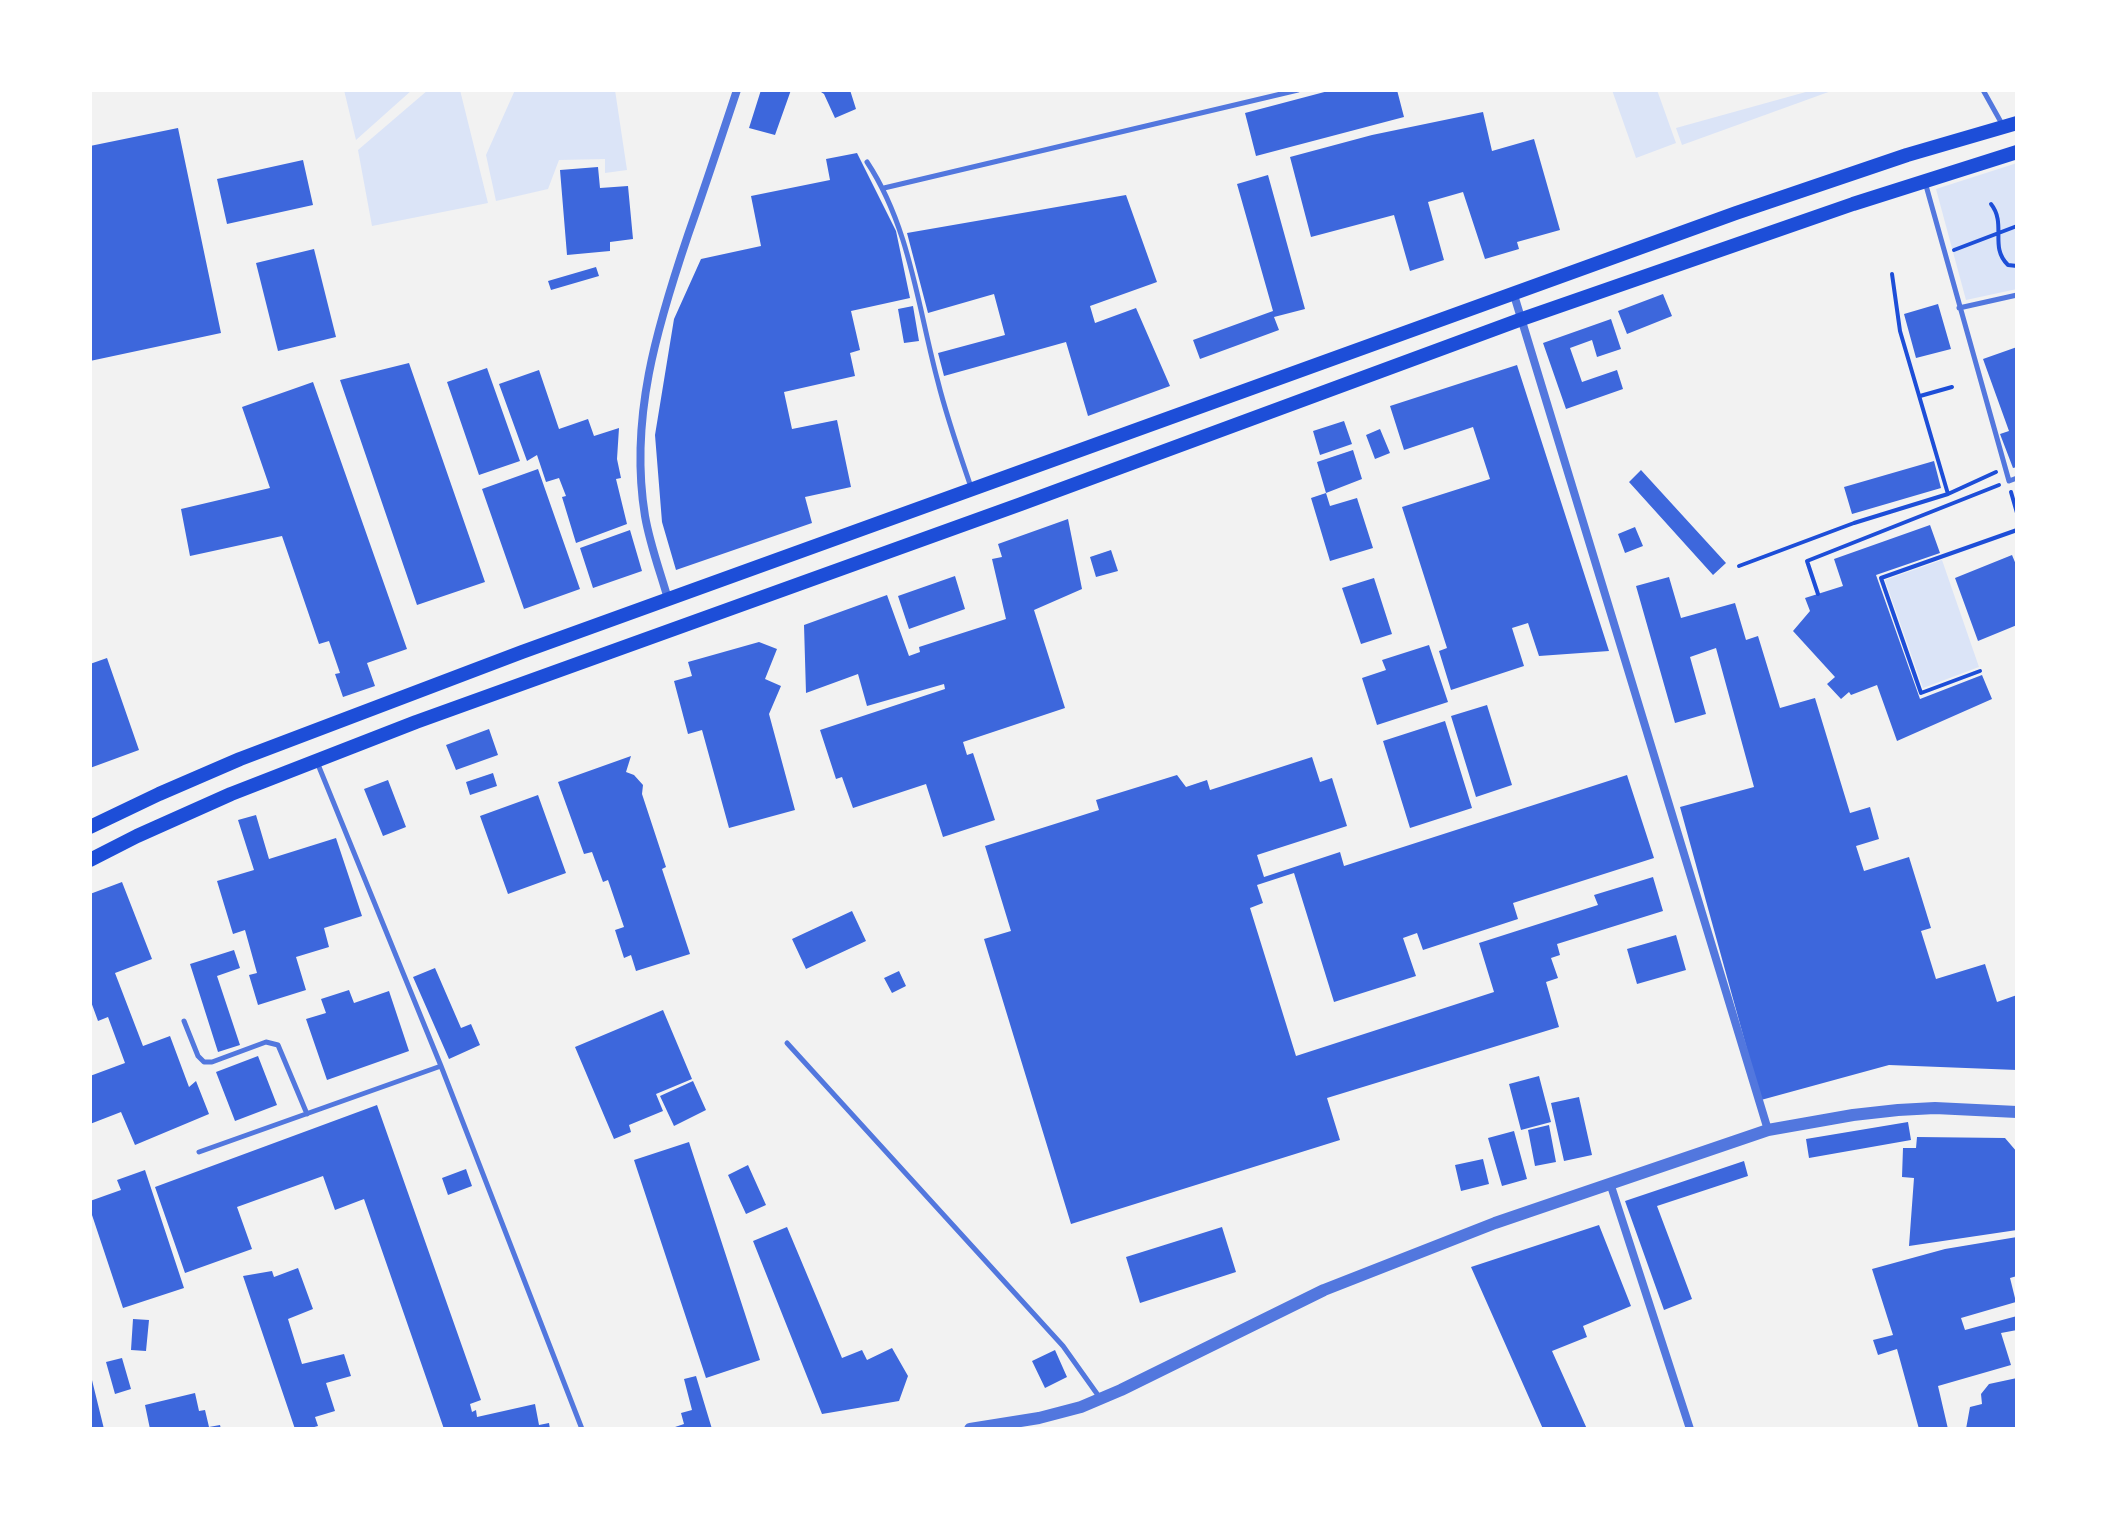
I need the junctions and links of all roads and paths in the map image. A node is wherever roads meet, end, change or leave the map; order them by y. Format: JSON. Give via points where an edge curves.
{"nodes":[{"id":1,"x":737,"y":90,"type":"edge"},
{"id":2,"x":1298,"y":90,"type":"edge"},
{"id":3,"x":1983,"y":90,"type":"edge"},
{"id":4,"x":2010,"y":126,"type":"edge"},
{"id":5,"x":2017,"y":152,"type":"edge"},
{"id":6,"x":867,"y":162,"type":"dead end"},
{"id":7,"x":1924,"y":181,"type":"junction"},
{"id":8,"x":884,"y":188,"type":"junction"},
{"id":9,"x":1991,"y":204,"type":"dead end"},
{"id":10,"x":2017,"y":226,"type":"edge"},
{"id":11,"x":1999,"y":234,"type":"junction"},
{"id":12,"x":1944,"y":252,"type":"junction"},
{"id":13,"x":2017,"y":266,"type":"edge"},
{"id":14,"x":1892,"y":274,"type":"dead end"},
{"id":15,"x":1514,"y":295,"type":"junction"},
{"id":16,"x":2017,"y":295,"type":"edge"},
{"id":17,"x":1959,"y":308,"type":"junction"},
{"id":18,"x":1522,"y":319,"type":"junction"},
{"id":19,"x":1952,"y":387,"type":"dead end"},
{"id":20,"x":1920,"y":396,"type":"junction"},
{"id":21,"x":2005,"y":469,"type":"junction"},
{"id":22,"x":2017,"y":478,"type":"edge"},
{"id":23,"x":2009,"y":481,"type":"junction"},
{"id":24,"x":972,"y":490,"type":"junction"},
{"id":25,"x":1948,"y":494,"type":"junction"},
{"id":26,"x":2017,"y":513,"type":"edge"},
{"id":27,"x":2017,"y":530,"type":"edge"},
{"id":28,"x":1739,"y":566,"type":"dead end"},
{"id":29,"x":1818,"y":594,"type":"dead end"},
{"id":30,"x":668,"y":599,"type":"junction"},
{"id":31,"x":1980,"y":671,"type":"dead end"},
{"id":32,"x":316,"y":761,"type":"junction"},
{"id":33,"x":90,"y":827,"type":"edge"},
{"id":34,"x":90,"y":860,"type":"edge"},
{"id":35,"x":184,"y":1021,"type":"dead end"},
{"id":36,"x":787,"y":1043,"type":"dead end"},
{"id":37,"x":441,"y":1066,"type":"junction"},
{"id":38,"x":2017,"y":1112,"type":"edge"},
{"id":39,"x":307,"y":1114,"type":"junction"},
{"id":40,"x":1768,"y":1130,"type":"junction"},
{"id":41,"x":199,"y":1152,"type":"dead end"},
{"id":42,"x":1610,"y":1183,"type":"junction"},
{"id":43,"x":1101,"y":1399,"type":"junction"},
{"id":44,"x":582,"y":1429,"type":"edge"},
{"id":45,"x":970,"y":1429,"type":"edge"},
{"id":46,"x":1690,"y":1429,"type":"edge"}],
"edges":[{"from":1,"to":30,"type":"street","via":[[662,312],[643,403],[645,513]]},
{"from":2,"to":8,"type":"lane"},
{"from":3,"to":4,"type":"lane"},
{"from":4,"to":15,"type":"main road","via":[[1849,174]]},
{"from":5,"to":7,"type":"main road"},
{"from":6,"to":8,"type":"lane"},
{"from":7,"to":12,"type":"lane"},
{"from":7,"to":18,"type":"main road"},
{"from":8,"to":24,"type":"lane","via":[[900,227],[938,383]]},
{"from":9,"to":11,"type":"path"},
{"from":10,"to":11,"type":"path"},
{"from":11,"to":12,"type":"path"},
{"from":11,"to":13,"type":"path","via":[[2001,257]]},
{"from":12,"to":17,"type":"lane"},
{"from":14,"to":20,"type":"path","via":[[1900,331]]},
{"from":15,"to":18,"type":"street"},
{"from":15,"to":24,"type":"main road"},
{"from":16,"to":17,"type":"lane"},
{"from":17,"to":21,"type":"lane"},
{"from":18,"to":32,"type":"main road"},
{"from":18,"to":40,"type":"street"},
{"from":19,"to":20,"type":"path"},
{"from":20,"to":25,"type":"path"},
{"from":21,"to":23,"type":"lane"},
{"from":21,"to":25,"type":"path"},
{"from":22,"to":23,"type":"lane"},
{"from":23,"to":26,"type":"path"},
{"from":23,"to":29,"type":"path","via":[[1807,561]]},
{"from":24,"to":30,"type":"main road"},
{"from":25,"to":28,"type":"path"},
{"from":27,"to":31,"type":"path","via":[[1881,578],[1921,693]]},
{"from":30,"to":33,"type":"main road","via":[[240,759]]},
{"from":32,"to":34,"type":"main road"},
{"from":32,"to":37,"type":"lane"},
{"from":35,"to":39,"type":"lane","via":[[204,1062],[266,1042],[278,1045]]},
{"from":36,"to":43,"type":"lane","via":[[1063,1346]]},
{"from":37,"to":39,"type":"lane"},
{"from":37,"to":44,"type":"lane"},
{"from":38,"to":40,"type":"street","via":[[1898,1110]]},
{"from":39,"to":41,"type":"lane"},
{"from":40,"to":42,"type":"street"},
{"from":42,"to":43,"type":"street","via":[[1324,1290]]},
{"from":42,"to":46,"type":"street"},
{"from":43,"to":45,"type":"street","via":[[1039,1418]]}]}
